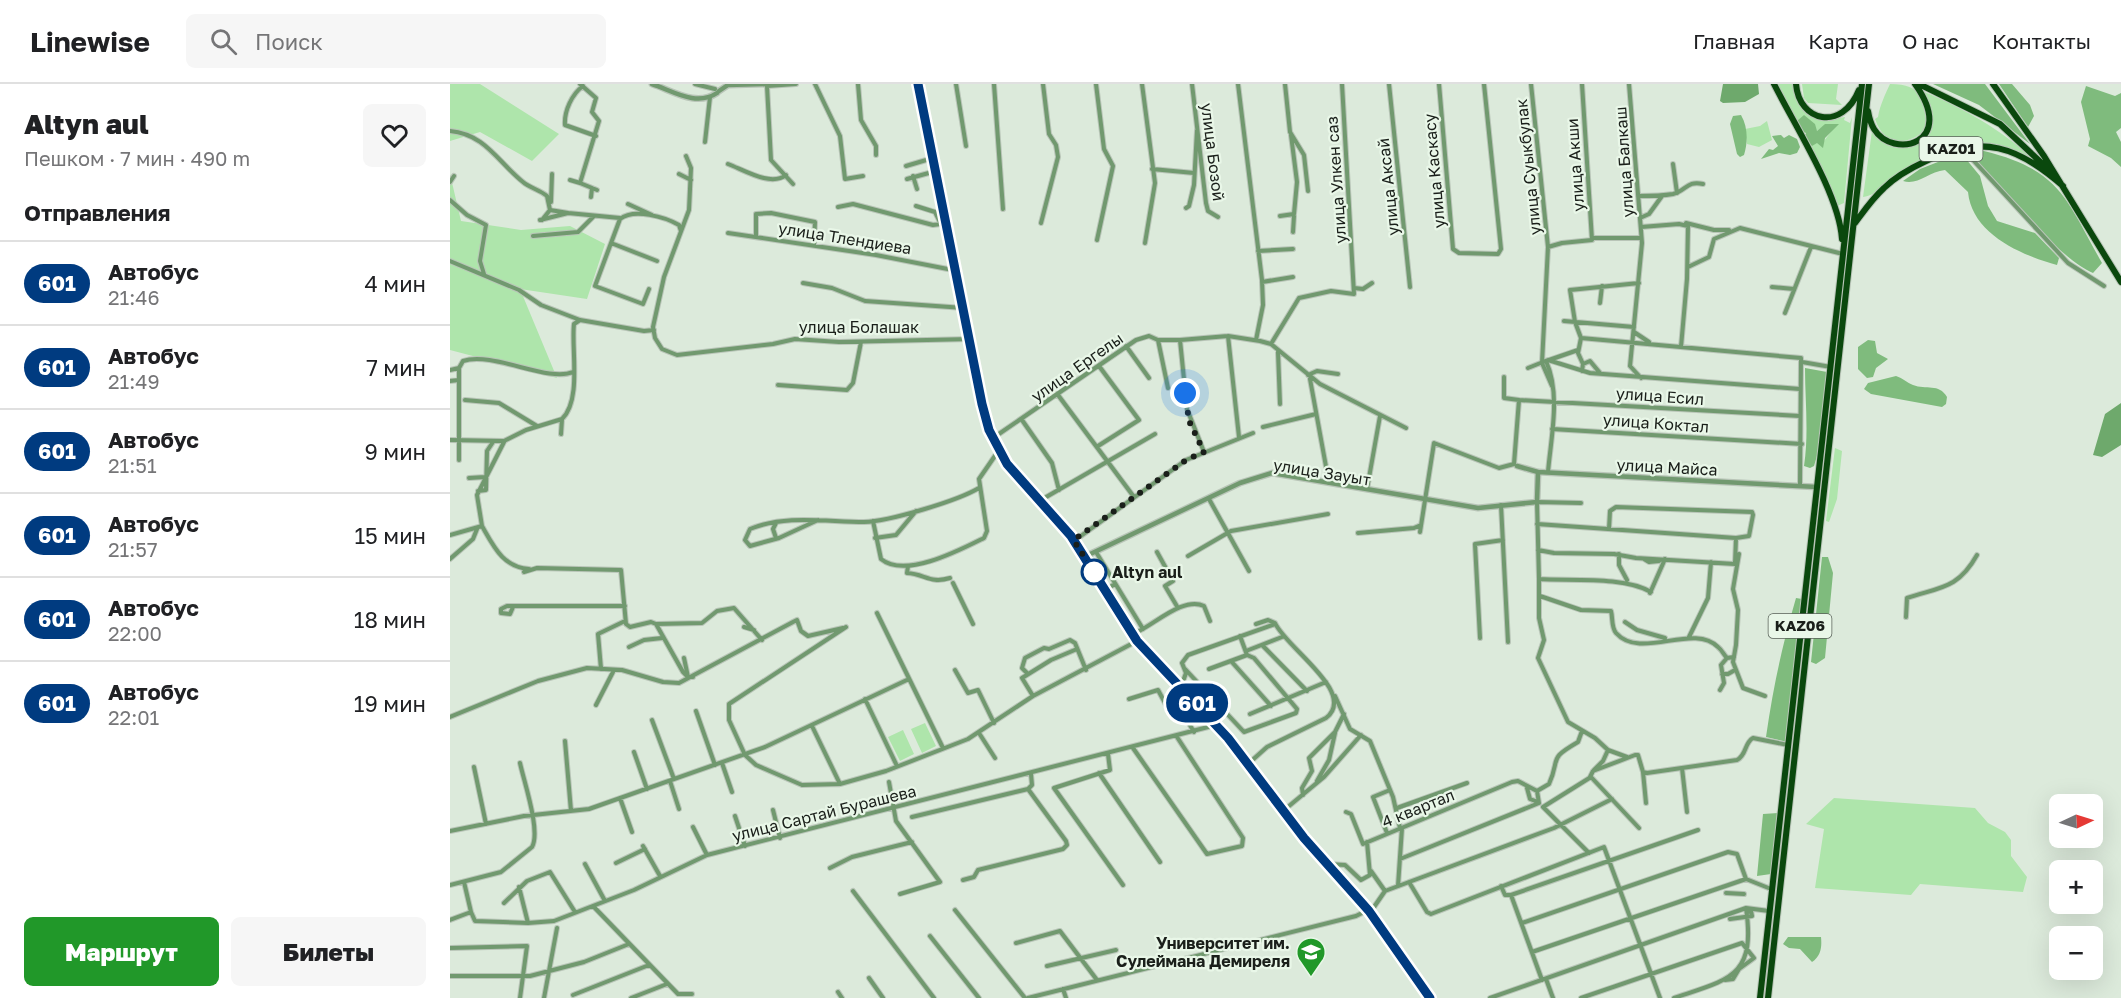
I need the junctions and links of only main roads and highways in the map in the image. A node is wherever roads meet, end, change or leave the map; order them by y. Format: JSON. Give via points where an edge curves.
{"nodes":[{"id":1,"x":918,"y":84,"type":"edge"},
{"id":2,"x":1774,"y":84,"type":"edge"},
{"id":3,"x":1796,"y":84,"type":"edge"},
{"id":4,"x":1862,"y":84,"type":"edge"},
{"id":5,"x":1869,"y":84,"type":"edge"},
{"id":6,"x":1917,"y":84,"type":"edge"},
{"id":7,"x":1993,"y":84,"type":"edge"},
{"id":8,"x":1867,"y":108,"type":"junction"},
{"id":9,"x":2063,"y":186,"type":"junction"},
{"id":10,"x":1854,"y":223,"type":"junction"},
{"id":11,"x":1843,"y":254,"type":"junction"},
{"id":12,"x":2121,"y":282,"type":"edge"},
{"id":13,"x":1842,"y":292,"type":"junction"},
{"id":14,"x":1759,"y":996,"type":"edge"},
{"id":15,"x":1430,"y":998,"type":"edge"},
{"id":16,"x":1768,"y":998,"type":"edge"}],
"edges":[{"from":1,"to":15,"type":"main road","via":[[982,404],[999,450],[1074,541],[1135,639],[1217,725],[1283,811],[1369,911]]},
{"from":2,"to":11,"type":"highway","via":[[1834,208]]},
{"from":3,"to":4,"type":"highway","via":[[1806,106],[1818,116],[1830,118],[1848,110]]},
{"from":4,"to":11,"type":"highway","number":"KАZ06"},
{"from":5,"to":8,"type":"highway","number":"KАZ06"},
{"from":6,"to":8,"type":"highway","via":[[1931,117],[1927,133],[1917,141],[1898,144],[1884,138],[1873,128]]},
{"from":6,"to":9,"type":"highway","number":"KАZ01","via":[[2000,124]]},
{"from":7,"to":9,"type":"highway","number":"KАZ01"},
{"from":8,"to":10,"type":"highway","number":"KАZ06"},
{"from":9,"to":10,"type":"highway","number":"KАZ01","via":[[2041,167],[2017,154],[1989,146],[1960,147],[1894,179]]},
{"from":9,"to":12,"type":"highway","number":"KАZ01"},
{"from":10,"to":13,"type":"highway","number":"KАZ06"},
{"from":11,"to":13,"type":"highway","number":"KАZ06"},
{"from":13,"to":14,"type":"highway","number":"KАZ06"},
{"from":13,"to":16,"type":"highway","number":"KАZ06"}]}
